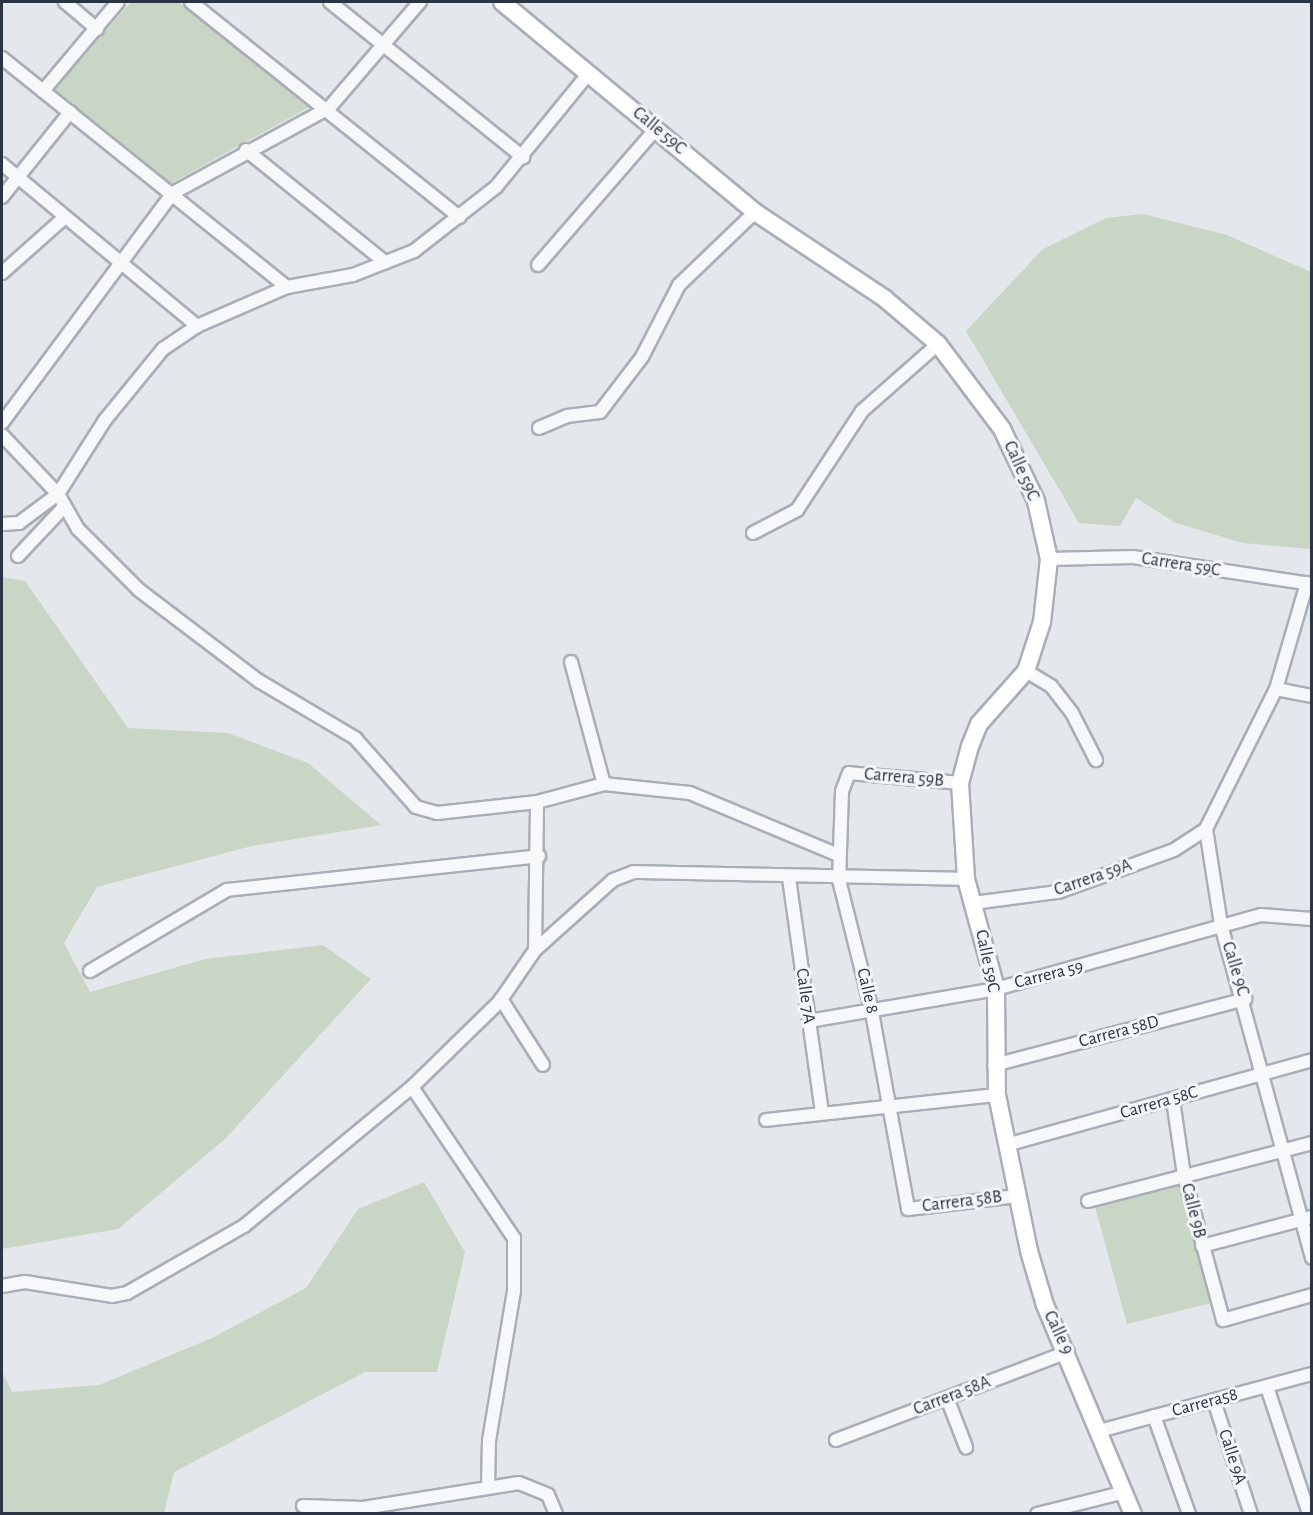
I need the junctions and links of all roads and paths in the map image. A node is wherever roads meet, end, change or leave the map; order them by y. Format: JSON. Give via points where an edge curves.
{"nodes":[{"id":1,"x":65,"y":2,"type":"edge"},
{"id":2,"x":118,"y":2,"type":"edge"},
{"id":3,"x":191,"y":2,"type":"edge"},
{"id":4,"x":330,"y":2,"type":"edge"},
{"id":5,"x":420,"y":2,"type":"edge"},
{"id":6,"x":502,"y":2,"type":"edge"},
{"id":7,"x":97,"y":29,"type":"junction"},
{"id":8,"x":385,"y":44,"type":"junction"},
{"id":9,"x":2,"y":58,"type":"edge"},
{"id":10,"x":589,"y":73,"type":"junction"},
{"id":11,"x":43,"y":91,"type":"junction"},
{"id":12,"x":329,"y":108,"type":"junction"},
{"id":13,"x":70,"y":112,"type":"junction"},
{"id":14,"x":657,"y":129,"type":"junction"},
{"id":15,"x":246,"y":150,"type":"junction"},
{"id":16,"x":523,"y":157,"type":"junction"},
{"id":17,"x":2,"y":164,"type":"edge"},
{"id":18,"x":18,"y":178,"type":"junction"},
{"id":19,"x":173,"y":193,"type":"junction"},
{"id":20,"x":2,"y":197,"type":"edge"},
{"id":21,"x":755,"y":212,"type":"junction"},
{"id":22,"x":65,"y":217,"type":"junction"},
{"id":23,"x":459,"y":217,"type":"junction"},
{"id":24,"x":385,"y":262,"type":"junction"},
{"id":25,"x":122,"y":264,"type":"junction"},
{"id":26,"x":538,"y":264,"type":"dead end"},
{"id":27,"x":2,"y":273,"type":"edge"},
{"id":28,"x":287,"y":287,"type":"junction"},
{"id":29,"x":197,"y":326,"type":"junction"},
{"id":30,"x":938,"y":344,"type":"junction"},
{"id":31,"x":2,"y":423,"type":"edge"},
{"id":32,"x":539,"y":428,"type":"dead end"},
{"id":33,"x":2,"y":435,"type":"edge"},
{"id":34,"x":58,"y":494,"type":"junction"},
{"id":35,"x":64,"y":507,"type":"junction"},
{"id":36,"x":2,"y":524,"type":"edge"},
{"id":37,"x":753,"y":533,"type":"dead end"},
{"id":38,"x":18,"y":556,"type":"dead end"},
{"id":39,"x":1049,"y":559,"type":"junction"},
{"id":40,"x":1309,"y":584,"type":"edge"},
{"id":41,"x":571,"y":662,"type":"dead end"},
{"id":42,"x":1026,"y":671,"type":"junction"},
{"id":43,"x":1276,"y":689,"type":"junction"},
{"id":44,"x":1311,"y":696,"type":"edge"},
{"id":45,"x":1096,"y":760,"type":"dead end"},
{"id":46,"x":849,"y":774,"type":"joint"},
{"id":47,"x":960,"y":783,"type":"junction"},
{"id":48,"x":604,"y":784,"type":"junction"},
{"id":49,"x":537,"y":802,"type":"junction"},
{"id":50,"x":1206,"y":829,"type":"junction"},
{"id":51,"x":838,"y":855,"type":"junction"},
{"id":52,"x":539,"y":856,"type":"junction"},
{"id":53,"x":789,"y":878,"type":"junction"},
{"id":54,"x":966,"y":879,"type":"junction"},
{"id":55,"x":839,"y":880,"type":"junction"},
{"id":56,"x":973,"y":903,"type":"junction"},
{"id":57,"x":1311,"y":919,"type":"edge"},
{"id":58,"x":1221,"y":925,"type":"junction"},
{"id":59,"x":535,"y":950,"type":"junction"},
{"id":60,"x":90,"y":971,"type":"dead end"},
{"id":61,"x":996,"y":989,"type":"junction"},
{"id":62,"x":501,"y":999,"type":"junction"},
{"id":63,"x":1245,"y":999,"type":"junction"},
{"id":64,"x":872,"y":1007,"type":"junction"},
{"id":65,"x":809,"y":1021,"type":"junction"},
{"id":66,"x":1311,"y":1060,"type":"edge"},
{"id":67,"x":543,"y":1065,"type":"dead end"},
{"id":68,"x":994,"y":1065,"type":"junction"},
{"id":69,"x":1263,"y":1073,"type":"junction"},
{"id":70,"x":411,"y":1087,"type":"junction"},
{"id":71,"x":997,"y":1095,"type":"junction"},
{"id":72,"x":1173,"y":1100,"type":"junction"},
{"id":73,"x":889,"y":1107,"type":"junction"},
{"id":74,"x":822,"y":1113,"type":"junction"},
{"id":75,"x":766,"y":1119,"type":"dead end"},
{"id":76,"x":1311,"y":1143,"type":"edge"},
{"id":77,"x":1006,"y":1145,"type":"junction"},
{"id":78,"x":1283,"y":1151,"type":"junction"},
{"id":79,"x":1184,"y":1175,"type":"junction"},
{"id":80,"x":1017,"y":1196,"type":"junction"},
{"id":81,"x":1088,"y":1201,"type":"dead end"},
{"id":82,"x":908,"y":1209,"type":"joint"},
{"id":83,"x":1306,"y":1218,"type":"edge"},
{"id":84,"x":1202,"y":1246,"type":"junction"},
{"id":85,"x":1311,"y":1258,"type":"edge"},
{"id":86,"x":2,"y":1286,"type":"edge"},
{"id":87,"x":1311,"y":1295,"type":"edge"},
{"id":88,"x":1068,"y":1352,"type":"junction"},
{"id":89,"x":1311,"y":1374,"type":"edge"},
{"id":90,"x":1266,"y":1387,"type":"junction"},
{"id":91,"x":947,"y":1398,"type":"junction"},
{"id":92,"x":1214,"y":1401,"type":"junction"},
{"id":93,"x":1154,"y":1416,"type":"junction"},
{"id":94,"x":1099,"y":1431,"type":"junction"},
{"id":95,"x":836,"y":1440,"type":"dead end"},
{"id":96,"x":966,"y":1447,"type":"dead end"},
{"id":97,"x":488,"y":1485,"type":"junction"},
{"id":98,"x":1125,"y":1492,"type":"junction"},
{"id":99,"x":303,"y":1506,"type":"dead end"},
{"id":100,"x":390,"y":1508,"type":"edge"},
{"id":101,"x":556,"y":1514,"type":"edge"},
{"id":102,"x":1037,"y":1514,"type":"edge"},
{"id":103,"x":1133,"y":1514,"type":"edge"},
{"id":104,"x":1189,"y":1514,"type":"edge"},
{"id":105,"x":1251,"y":1514,"type":"edge"},
{"id":106,"x":1309,"y":1514,"type":"edge"}],
"edges":[{"from":1,"to":7,"type":"street"},
{"from":2,"to":7,"type":"street"},
{"from":3,"to":12,"type":"street"},
{"from":4,"to":8,"type":"street"},
{"from":5,"to":8,"type":"street"},
{"from":6,"to":10,"type":"street","name":"Calle 59C"},
{"from":7,"to":11,"type":"street"},
{"from":8,"to":12,"type":"street"},
{"from":8,"to":16,"type":"street"},
{"from":9,"to":11,"type":"street"},
{"from":10,"to":14,"type":"street","name":"Calle 59C"},
{"from":10,"to":16,"type":"street"},
{"from":11,"to":13,"type":"street"},
{"from":12,"to":15,"type":"street"},
{"from":12,"to":23,"type":"street"},
{"from":13,"to":18,"type":"street"},
{"from":13,"to":19,"type":"street"},
{"from":14,"to":21,"type":"street","name":"Calle 59C"},
{"from":14,"to":26,"type":"street"},
{"from":15,"to":19,"type":"street"},
{"from":15,"to":24,"type":"street"},
{"from":16,"to":23,"type":"street"},
{"from":17,"to":18,"type":"street"},
{"from":18,"to":20,"type":"street"},
{"from":18,"to":22,"type":"street"},
{"from":19,"to":25,"type":"street"},
{"from":19,"to":28,"type":"street"},
{"from":21,"to":30,"type":"street","name":"Calle 59C","via":[[884,298]]},
{"from":21,"to":32,"type":"street","via":[[679,285],[642,357],[600,412],[567,416]]},
{"from":22,"to":25,"type":"street"},
{"from":22,"to":27,"type":"street"},
{"from":23,"to":24,"type":"street","via":[[414,251]]},
{"from":24,"to":28,"type":"street"},
{"from":25,"to":29,"type":"street"},
{"from":25,"to":31,"type":"street"},
{"from":28,"to":29,"type":"street"},
{"from":29,"to":34,"type":"street","via":[[163,349],[105,420]]},
{"from":30,"to":37,"type":"street","via":[[862,411],[797,510]]},
{"from":30,"to":39,"type":"street","name":"Calle 59C","via":[[1002,429],[1036,501]]},
{"from":33,"to":34,"type":"street"},
{"from":34,"to":35,"type":"street"},
{"from":34,"to":36,"type":"street","via":[[19,523]]},
{"from":35,"to":38,"type":"street"},
{"from":35,"to":49,"type":"street","via":[[78,530],[139,590],[259,681],[355,738],[416,807],[437,813]]},
{"from":39,"to":40,"type":"street","name":"Carrera 59C","via":[[1133,557]]},
{"from":39,"to":42,"type":"street","name":"Calle 59C","via":[[1042,622]]},
{"from":40,"to":43,"type":"street"},
{"from":41,"to":48,"type":"street"},
{"from":42,"to":45,"type":"street","via":[[1051,686]]},
{"from":42,"to":47,"type":"street","name":"Calle 59C","via":[[979,724]]},
{"from":43,"to":44,"type":"street"},
{"from":43,"to":50,"type":"street"},
{"from":46,"to":47,"type":"street","name":"Carrera 59B"},
{"from":46,"to":51,"type":"street","name":"Calle 8"},
{"from":47,"to":54,"type":"street","name":"Calle 59C"},
{"from":48,"to":49,"type":"street"},
{"from":48,"to":51,"type":"street","via":[[690,793]]},
{"from":49,"to":52,"type":"street"},
{"from":50,"to":56,"type":"street","name":"Carrera 59A","via":[[1174,850],[1058,892]]},
{"from":50,"to":58,"type":"street","name":"Calle 9C"},
{"from":51,"to":55,"type":"street","name":"Calle 8"},
{"from":52,"to":59,"type":"street"},
{"from":52,"to":60,"type":"street","via":[[226,890]]},
{"from":53,"to":55,"type":"street"},
{"from":53,"to":59,"type":"street","via":[[634,872],[613,880]]},
{"from":53,"to":65,"type":"street","name":"Calle 7A"},
{"from":54,"to":55,"type":"street"},
{"from":54,"to":56,"type":"street","name":"Calle 59C"},
{"from":55,"to":64,"type":"street","name":"Calle 8"},
{"from":56,"to":61,"type":"street","name":"Calle 59C"},
{"from":57,"to":58,"type":"street","name":"Carrera 59","via":[[1262,915]]},
{"from":58,"to":61,"type":"street","name":"Carrera 59"},
{"from":58,"to":63,"type":"street","name":"Calle 9C"},
{"from":59,"to":62,"type":"street"},
{"from":61,"to":64,"type":"street","name":"Carrera 59"},
{"from":61,"to":68,"type":"street","name":"Calle 59C"},
{"from":62,"to":67,"type":"street"},
{"from":62,"to":70,"type":"street"},
{"from":63,"to":68,"type":"street","name":"Carrera 58D"},
{"from":63,"to":69,"type":"street","name":"Calle 9C"},
{"from":64,"to":65,"type":"street","name":"Carrera 59"},
{"from":64,"to":73,"type":"street","name":"Calle 8"},
{"from":65,"to":74,"type":"street","name":"Calle 7A"},
{"from":66,"to":69,"type":"street","name":"Carrera 58C"},
{"from":68,"to":71,"type":"street","name":"Calle 59C"},
{"from":69,"to":72,"type":"street","name":"Carrera 58C"},
{"from":69,"to":78,"type":"street","name":"Calle 9C"},
{"from":70,"to":86,"type":"street","via":[[244,1226],[136,1289],[112,1296],[25,1282]]},
{"from":70,"to":97,"type":"street","via":[[514,1238],[514,1291],[489,1441]]},
{"from":71,"to":73,"type":"street"},
{"from":71,"to":77,"type":"street","name":"Calle 59C"},
{"from":72,"to":77,"type":"street","name":"Carrera 58C"},
{"from":72,"to":79,"type":"street","name":"Calle 9B"},
{"from":73,"to":74,"type":"street"},
{"from":73,"to":82,"type":"street","name":"Calle 8"},
{"from":74,"to":75,"type":"street"},
{"from":76,"to":78,"type":"street"},
{"from":77,"to":80,"type":"street","name":"Calle 9"},
{"from":78,"to":79,"type":"street"},
{"from":78,"to":83,"type":"street","name":"Calle 9C"},
{"from":79,"to":81,"type":"street"},
{"from":79,"to":84,"type":"street","name":"Calle 9B"},
{"from":80,"to":82,"type":"street","name":"Carrera 58B"},
{"from":80,"to":88,"type":"street","name":"Calle 9","via":[[1045,1305]]},
{"from":83,"to":84,"type":"street"},
{"from":83,"to":85,"type":"street","name":"Calle 9C"},
{"from":84,"to":87,"type":"street","name":"Calle 9B","via":[[1223,1320]]},
{"from":88,"to":91,"type":"street","name":"Carrera 58A"},
{"from":88,"to":94,"type":"street","name":"Calle 9"},
{"from":89,"to":90,"type":"street","name":"Carrera58"},
{"from":90,"to":92,"type":"street","name":"Carrera58"},
{"from":90,"to":106,"type":"street"},
{"from":91,"to":95,"type":"street","name":"Carrera 58A"},
{"from":91,"to":96,"type":"street"},
{"from":92,"to":93,"type":"street","name":"Carrera58"},
{"from":92,"to":105,"type":"street","name":"Calle 9A"},
{"from":93,"to":94,"type":"street","name":"Carrera58"},
{"from":93,"to":104,"type":"street"},
{"from":94,"to":98,"type":"street","name":"Calle 9"},
{"from":97,"to":100,"type":"street"},
{"from":97,"to":101,"type":"street","via":[[519,1483],[548,1495]]},
{"from":98,"to":102,"type":"street"},
{"from":98,"to":103,"type":"street","name":"Calle 9"},
{"from":99,"to":100,"type":"street"}]}
